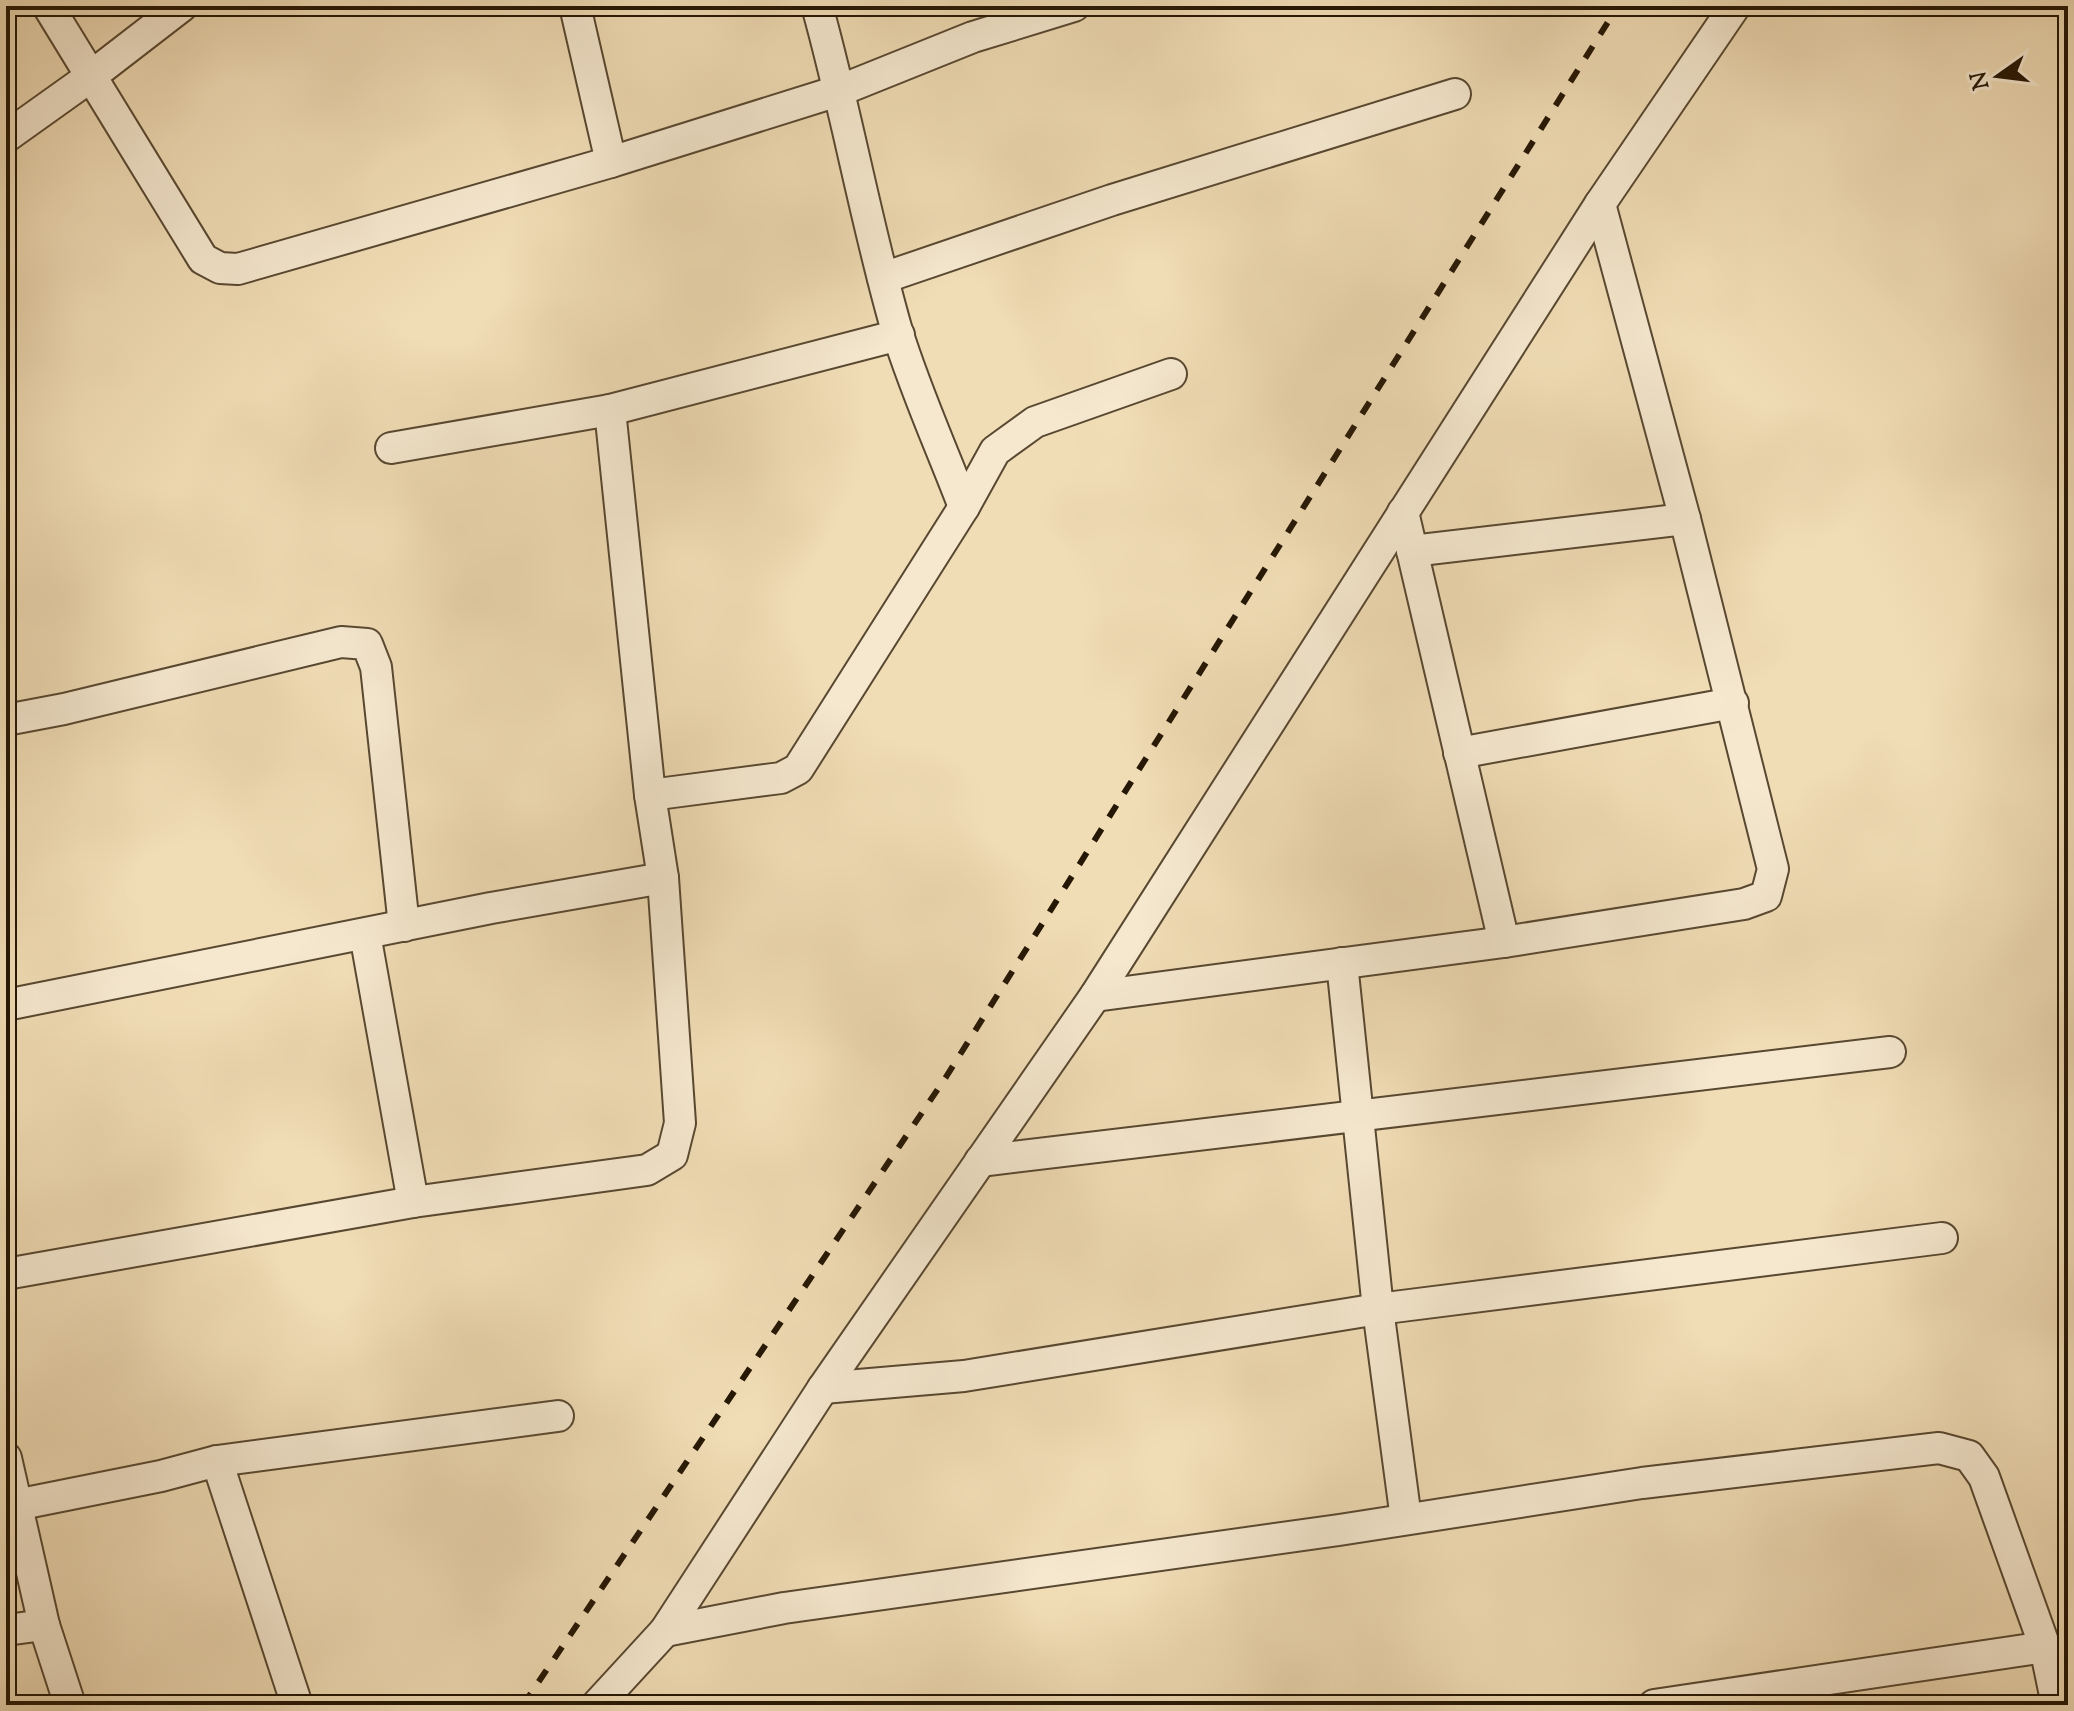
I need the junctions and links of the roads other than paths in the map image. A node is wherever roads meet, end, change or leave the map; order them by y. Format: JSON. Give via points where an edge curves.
{"nodes":[{"id":1,"x":48,"y":6,"type":"edge"},
{"id":2,"x":182,"y":6,"type":"edge"},
{"id":3,"x":575,"y":6,"type":"edge"},
{"id":4,"x":817,"y":6,"type":"edge"},
{"id":5,"x":1074,"y":6,"type":"edge"},
{"id":6,"x":1735,"y":6,"type":"edge"},
{"id":7,"x":90,"y":77,"type":"junction"},
{"id":8,"x":841,"y":90,"type":"junction"},
{"id":9,"x":1455,"y":94,"type":"dead end"},
{"id":10,"x":6,"y":137,"type":"edge"},
{"id":11,"x":611,"y":162,"type":"junction"},
{"id":12,"x":1600,"y":204,"type":"junction"},
{"id":13,"x":883,"y":278,"type":"junction"},
{"id":14,"x":899,"y":335,"type":"junction"},
{"id":15,"x":1171,"y":374,"type":"dead end"},
{"id":16,"x":610,"y":410,"type":"junction"},
{"id":17,"x":391,"y":448,"type":"dead end"},
{"id":18,"x":964,"y":507,"type":"junction"},
{"id":19,"x":1403,"y":512,"type":"junction"},
{"id":20,"x":1685,"y":519,"type":"junction"},
{"id":21,"x":1412,"y":551,"type":"junction"},
{"id":22,"x":1733,"y":703,"type":"junction"},
{"id":23,"x":6,"y":720,"type":"edge"},
{"id":24,"x":1459,"y":753,"type":"junction"},
{"id":25,"x":650,"y":795,"type":"junction"},
{"id":26,"x":663,"y":878,"type":"junction"},
{"id":27,"x":404,"y":926,"type":"junction"},
{"id":28,"x":365,"y":934,"type":"junction"},
{"id":29,"x":1504,"y":942,"type":"junction"},
{"id":30,"x":1342,"y":963,"type":"junction"},
{"id":31,"x":1095,"y":996,"type":"junction"},
{"id":32,"x":6,"y":1005,"type":"edge"},
{"id":33,"x":1890,"y":1052,"type":"dead end"},
{"id":34,"x":1357,"y":1115,"type":"junction"},
{"id":35,"x":980,"y":1161,"type":"junction"},
{"id":36,"x":413,"y":1202,"type":"junction"},
{"id":37,"x":1942,"y":1238,"type":"dead end"},
{"id":38,"x":6,"y":1274,"type":"edge"},
{"id":39,"x":1378,"y":1309,"type":"junction"},
{"id":40,"x":823,"y":1388,"type":"junction"},
{"id":41,"x":558,"y":1416,"type":"dead end"},
{"id":42,"x":6,"y":1458,"type":"edge"},
{"id":43,"x":217,"y":1461,"type":"junction"},
{"id":44,"x":16,"y":1505,"type":"junction"},
{"id":45,"x":1406,"y":1519,"type":"junction"},
{"id":46,"x":44,"y":1625,"type":"junction"},
{"id":47,"x":6,"y":1630,"type":"edge"},
{"id":48,"x":665,"y":1631,"type":"junction"},
{"id":49,"x":2045,"y":1647,"type":"junction"},
{"id":50,"x":1802,"y":1695,"type":"edge"},
{"id":51,"x":70,"y":1705,"type":"edge"},
{"id":52,"x":297,"y":1705,"type":"edge"},
{"id":53,"x":597,"y":1705,"type":"edge"},
{"id":54,"x":1654,"y":1705,"type":"edge"},
{"id":55,"x":2057,"y":1705,"type":"edge"}],
"edges":[{"from":1,"to":7,"type":"street"},
{"from":2,"to":7,"type":"street"},
{"from":3,"to":11,"type":"street"},
{"from":4,"to":8,"type":"street"},
{"from":5,"to":8,"type":"street","via":[[973,37]]},
{"from":6,"to":12,"type":"street"},
{"from":7,"to":10,"type":"street"},
{"from":7,"to":11,"type":"street","via":[[203,259],[220,268],[238,269]]},
{"from":8,"to":11,"type":"street"},
{"from":8,"to":13,"type":"street"},
{"from":9,"to":13,"type":"street","via":[[1112,200]]},
{"from":12,"to":19,"type":"street"},
{"from":12,"to":20,"type":"street"},
{"from":13,"to":14,"type":"street"},
{"from":14,"to":16,"type":"street"},
{"from":14,"to":18,"type":"street"},
{"from":15,"to":18,"type":"street","via":[[1035,422],[995,451]]},
{"from":16,"to":17,"type":"street"},
{"from":16,"to":25,"type":"street"},
{"from":18,"to":25,"type":"street","via":[[798,769],[781,778]]},
{"from":19,"to":21,"type":"street"},
{"from":19,"to":31,"type":"street"},
{"from":20,"to":21,"type":"street"},
{"from":20,"to":22,"type":"street"},
{"from":21,"to":24,"type":"street"},
{"from":22,"to":24,"type":"street"},
{"from":22,"to":29,"type":"street","via":[[1773,869],[1766,896],[1744,904]]},
{"from":23,"to":27,"type":"street","via":[[341,642],[367,644],[376,667]]},
{"from":24,"to":29,"type":"street"},
{"from":25,"to":26,"type":"street"},
{"from":26,"to":27,"type":"street"},
{"from":26,"to":36,"type":"street","via":[[680,1123],[672,1155],[647,1170]]},
{"from":27,"to":28,"type":"street"},
{"from":28,"to":32,"type":"street"},
{"from":28,"to":36,"type":"street"},
{"from":29,"to":30,"type":"street"},
{"from":30,"to":31,"type":"street"},
{"from":30,"to":34,"type":"street"},
{"from":31,"to":35,"type":"street"},
{"from":33,"to":34,"type":"street"},
{"from":34,"to":35,"type":"street"},
{"from":34,"to":39,"type":"street"},
{"from":35,"to":40,"type":"street"},
{"from":36,"to":38,"type":"street"},
{"from":37,"to":39,"type":"street"},
{"from":39,"to":40,"type":"street","via":[[964,1376]]},
{"from":39,"to":45,"type":"street"},
{"from":40,"to":48,"type":"street"},
{"from":41,"to":43,"type":"street"},
{"from":42,"to":44,"type":"street"},
{"from":43,"to":44,"type":"street"},
{"from":43,"to":52,"type":"street"},
{"from":44,"to":46,"type":"street"},
{"from":45,"to":48,"type":"street","via":[[784,1608]]},
{"from":45,"to":49,"type":"street","via":[[1642,1483],[1939,1448],[1969,1456],[1984,1477]]},
{"from":46,"to":47,"type":"street"},
{"from":46,"to":51,"type":"street"},
{"from":48,"to":53,"type":"street"},
{"from":49,"to":50,"type":"street"},
{"from":49,"to":55,"type":"street"},
{"from":50,"to":54,"type":"street"}]}
